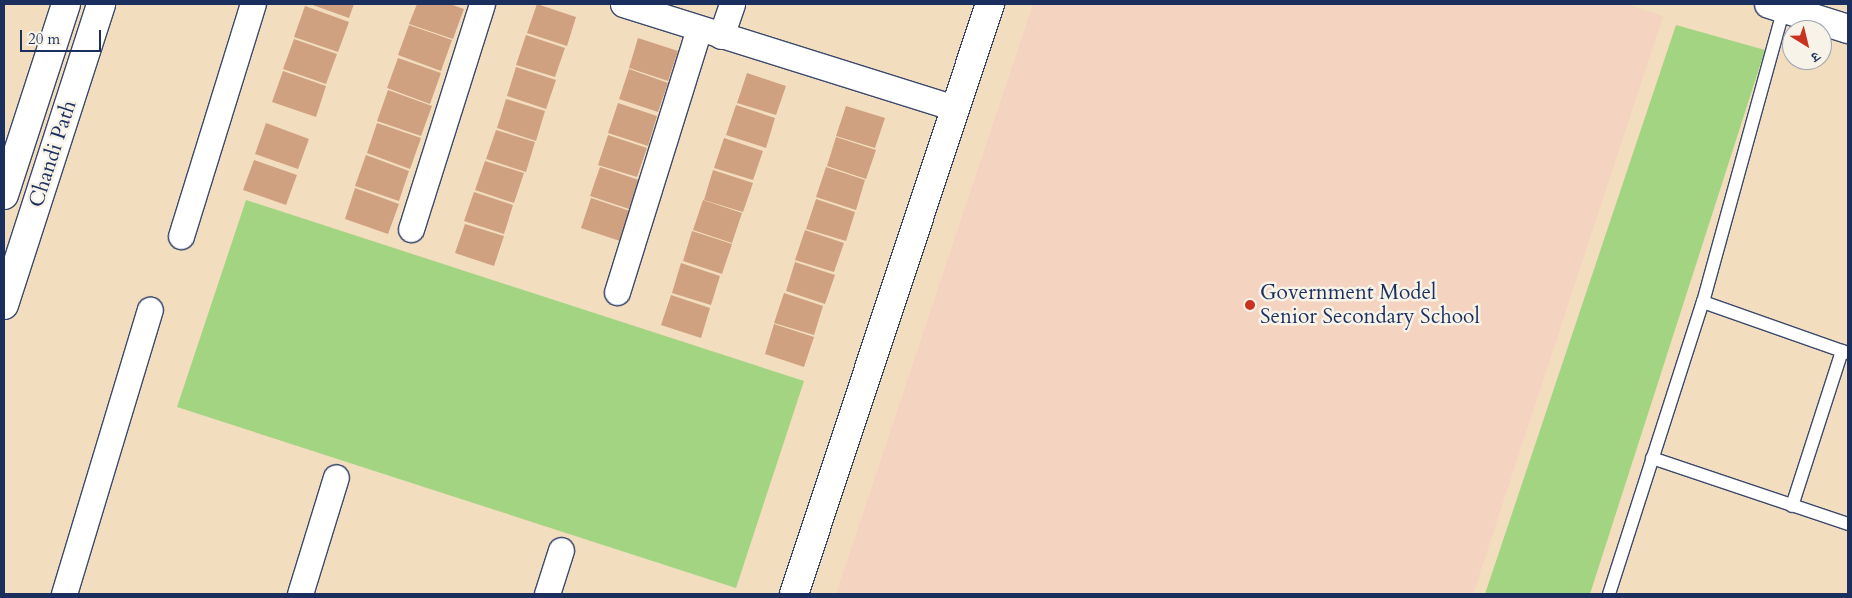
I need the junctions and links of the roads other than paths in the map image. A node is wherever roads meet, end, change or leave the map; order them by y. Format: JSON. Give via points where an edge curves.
{"nodes":[{"id":1,"x":66,"y":4,"type":"edge"},
{"id":2,"x":101,"y":4,"type":"edge"},
{"id":3,"x":253,"y":4,"type":"edge"},
{"id":4,"x":482,"y":4,"type":"edge"},
{"id":5,"x":623,"y":4,"type":"edge"},
{"id":6,"x":732,"y":4,"type":"edge"},
{"id":7,"x":990,"y":4,"type":"edge"},
{"id":8,"x":1780,"y":5,"type":"edge"},
{"id":9,"x":1848,"y":29,"type":"edge"},
{"id":10,"x":710,"y":32,"type":"junction"},
{"id":11,"x":955,"y":108,"type":"junction"},
{"id":12,"x":4,"y":195,"type":"edge"},
{"id":13,"x":411,"y":229,"type":"dead end"},
{"id":14,"x":181,"y":236,"type":"dead end"},
{"id":15,"x":617,"y":292,"type":"dead end"},
{"id":16,"x":1703,"y":302,"type":"junction"},
{"id":17,"x":4,"y":305,"type":"edge"},
{"id":18,"x":150,"y":310,"type":"dead end"},
{"id":19,"x":1845,"y":352,"type":"edge"},
{"id":20,"x":1652,"y":458,"type":"junction"},
{"id":21,"x":336,"y":477,"type":"dead end"},
{"id":22,"x":1792,"y":506,"type":"junction"},
{"id":23,"x":1848,"y":524,"type":"edge"},
{"id":24,"x":561,"y":550,"type":"dead end"},
{"id":25,"x":64,"y":594,"type":"edge"},
{"id":26,"x":300,"y":594,"type":"edge"},
{"id":27,"x":546,"y":594,"type":"edge"},
{"id":28,"x":794,"y":594,"type":"edge"},
{"id":29,"x":1608,"y":594,"type":"edge"}],
"edges":[{"from":1,"to":12,"type":"street","name":"Chandi Path"},
{"from":2,"to":17,"type":"street","name":"Chandi Path"},
{"from":3,"to":14,"type":"street"},
{"from":4,"to":13,"type":"street"},
{"from":5,"to":10,"type":"street"},
{"from":6,"to":10,"type":"street"},
{"from":7,"to":11,"type":"street"},
{"from":8,"to":9,"type":"street"},
{"from":8,"to":16,"type":"lane"},
{"from":10,"to":11,"type":"street"},
{"from":10,"to":15,"type":"street"},
{"from":11,"to":28,"type":"street"},
{"from":16,"to":19,"type":"lane"},
{"from":16,"to":20,"type":"lane"},
{"from":18,"to":25,"type":"street"},
{"from":19,"to":22,"type":"lane"},
{"from":20,"to":22,"type":"lane"},
{"from":20,"to":29,"type":"lane"},
{"from":21,"to":26,"type":"street"},
{"from":22,"to":23,"type":"lane"},
{"from":24,"to":27,"type":"street"}]}
